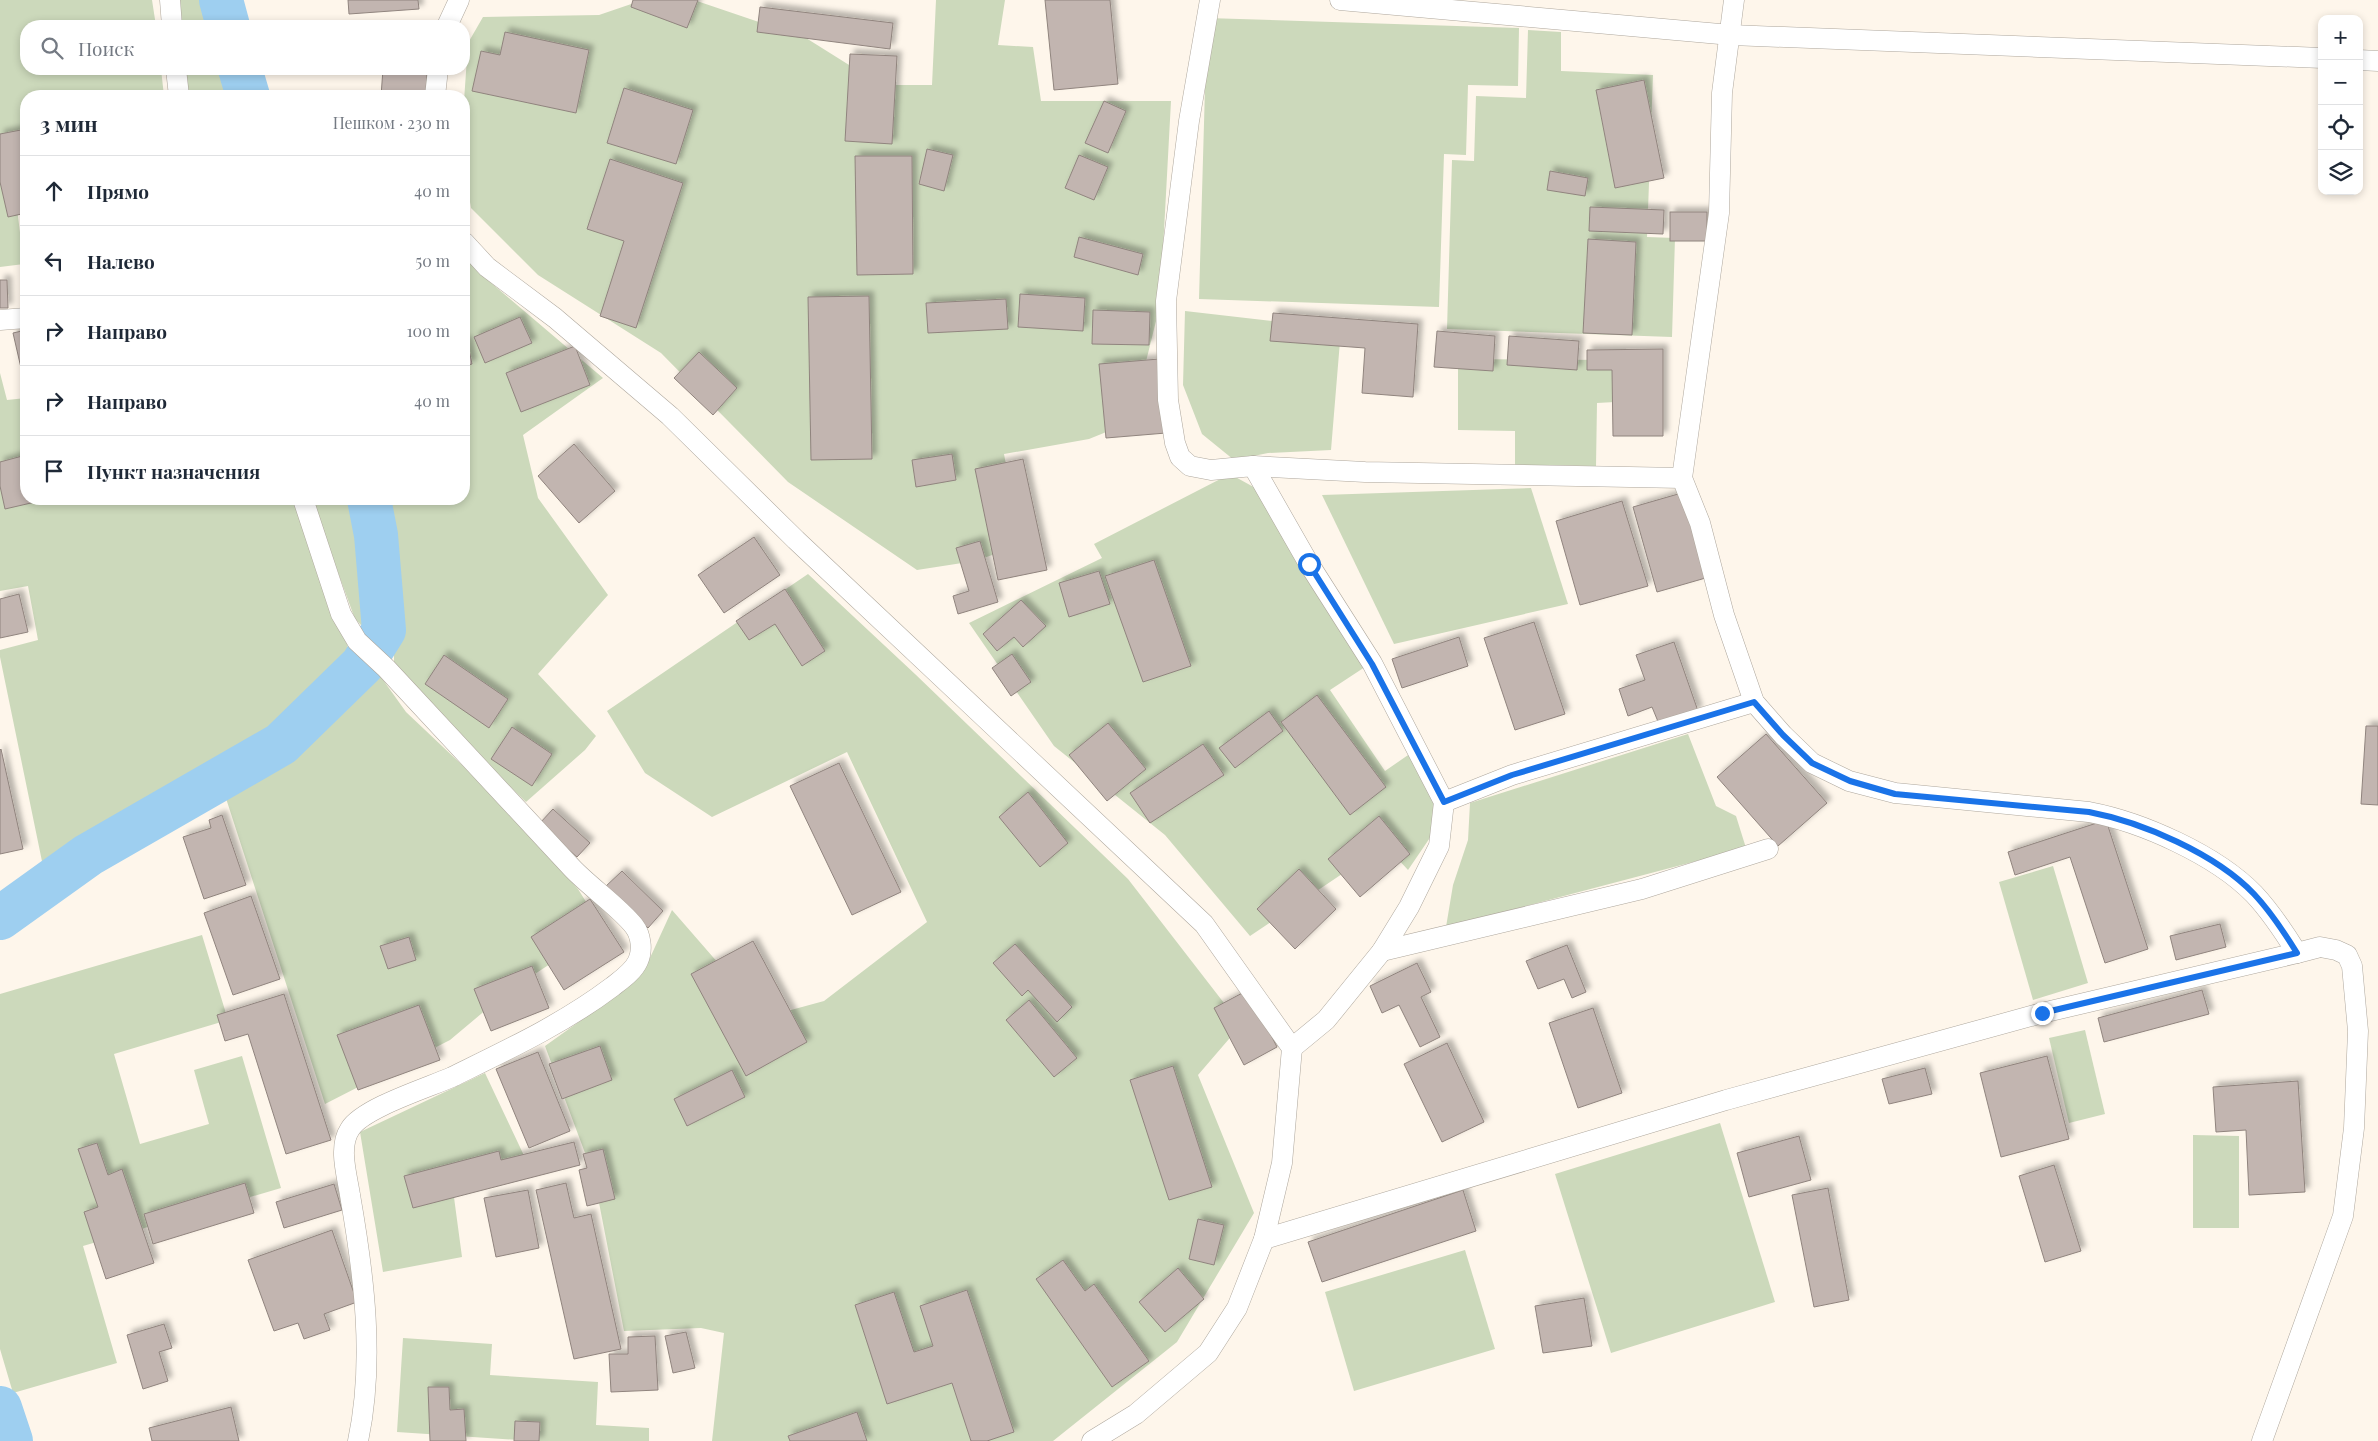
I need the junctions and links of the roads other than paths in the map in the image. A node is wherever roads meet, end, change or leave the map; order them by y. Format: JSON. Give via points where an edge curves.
{"nodes":[{"id":1,"x":170,"y":0,"type":"edge"},
{"id":2,"x":460,"y":0,"type":"edge"},
{"id":3,"x":1210,"y":0,"type":"edge"},
{"id":4,"x":1340,"y":0,"type":"edge"},
{"id":5,"x":1734,"y":0,"type":"edge"},
{"id":6,"x":172,"y":20,"type":"edge"},
{"id":7,"x":451,"y":20,"type":"edge"},
{"id":8,"x":1731,"y":35,"type":"junction"},
{"id":9,"x":2318,"y":58,"type":"edge"},
{"id":10,"x":2363,"y":60,"type":"edge"},
{"id":11,"x":2378,"y":61,"type":"edge"},
{"id":12,"x":177,"y":75,"type":"edge"},
{"id":13,"x":437,"y":75,"type":"edge"},
{"id":14,"x":178,"y":90,"type":"edge"},
{"id":15,"x":436,"y":90,"type":"edge"},
{"id":16,"x":470,"y":248,"type":"edge"},
{"id":17,"x":20,"y":318,"type":"edge"},
{"id":18,"x":0,"y":320,"type":"edge"},
{"id":19,"x":1253,"y":466,"type":"junction"},
{"id":20,"x":1682,"y":478,"type":"junction"},
{"id":21,"x":305,"y":505,"type":"edge"},
{"id":22,"x":1754,"y":702,"type":"junction"},
{"id":23,"x":1444,"y":802,"type":"junction"},
{"id":24,"x":1768,"y":849,"type":"dead end"},
{"id":25,"x":1382,"y":951,"type":"junction"},
{"id":26,"x":2297,"y":953,"type":"junction"},
{"id":27,"x":1292,"y":1048,"type":"junction"},
{"id":28,"x":1264,"y":1239,"type":"junction"},
{"id":29,"x":358,"y":1441,"type":"edge"},
{"id":30,"x":1092,"y":1441,"type":"edge"},
{"id":31,"x":2262,"y":1441,"type":"edge"}],
"edges":[{"from":1,"to":6,"type":"lane"},
{"from":2,"to":7,"type":"lane"},
{"from":3,"to":19,"type":"lane","via":[[1189,121],[1166,301],[1168,400],[1180,458],[1190,466],[1210,470]]},
{"from":4,"to":8,"type":"lane"},
{"from":5,"to":8,"type":"lane"},
{"from":8,"to":9,"type":"lane"},
{"from":8,"to":20,"type":"lane","via":[[1722,93],[1719,213]]},
{"from":10,"to":11,"type":"lane"},
{"from":12,"to":14,"type":"lane"},
{"from":13,"to":15,"type":"lane"},
{"from":16,"to":27,"type":"lane","via":[[488,267],[555,318],[670,416],[796,540],[1204,924]]},
{"from":17,"to":18,"type":"lane"},
{"from":19,"to":20,"type":"lane","via":[[1365,472]]},
{"from":19,"to":23,"type":"lane","via":[[1372,664]]},
{"from":20,"to":22,"type":"lane","via":[[1700,523],[1724,615]]},
{"from":21,"to":29,"type":"lane","via":[[341,614],[357,641],[575,871],[634,926],[640,940],[638,962],[586,1007],[473,1067],[359,1118],[350,1127],[344,1141],[346,1171],[360,1250],[367,1320]]},
{"from":22,"to":23,"type":"lane","via":[[1512,775]]},
{"from":22,"to":26,"type":"lane","via":[[1812,763],[1850,781],[1895,794],[2111,816],[2201,853],[2254,893],[2275,918]]},
{"from":23,"to":25,"type":"lane","via":[[1439,846],[1409,907]]},
{"from":24,"to":25,"type":"lane","via":[[1642,889]]},
{"from":25,"to":27,"type":"lane","via":[[1326,1020]]},
{"from":26,"to":28,"type":"lane","via":[[2042,1013],[1726,1100]]},
{"from":26,"to":31,"type":"lane","via":[[2320,948],[2336,950],[2347,955],[2352,966],[2358,1031],[2354,1128],[2343,1216]]},
{"from":27,"to":28,"type":"lane","via":[[1282,1163]]},
{"from":28,"to":30,"type":"lane","via":[[1237,1308],[1208,1353],[1136,1414]]}]}
